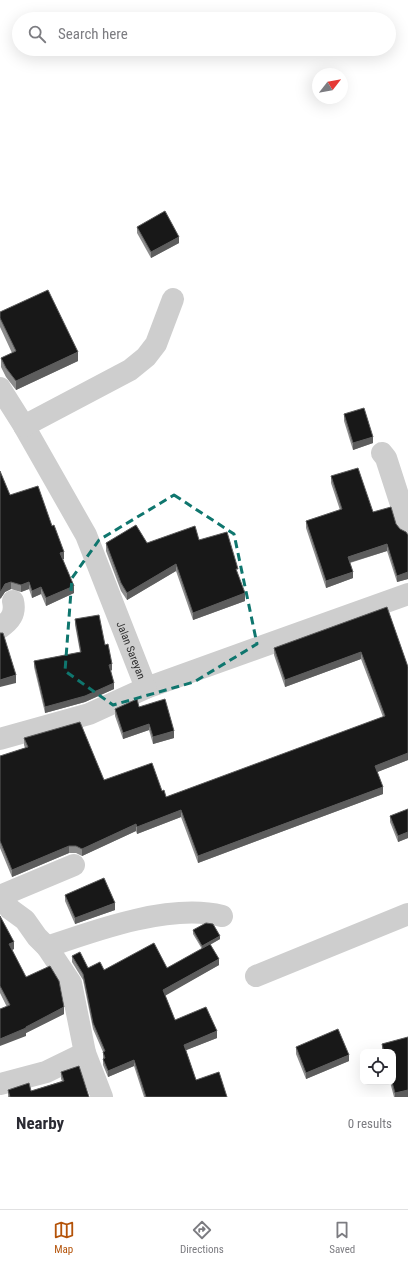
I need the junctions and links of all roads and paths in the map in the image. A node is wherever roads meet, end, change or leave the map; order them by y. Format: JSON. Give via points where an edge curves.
{"nodes":[{"id":1,"x":173,"y":299,"type":"dead end"},
{"id":2,"x":0,"y":388,"type":"edge"},
{"id":3,"x":24,"y":426,"type":"junction"},
{"id":4,"x":382,"y":453,"type":"dead end"},
{"id":5,"x":408,"y":526,"type":"edge"},
{"id":6,"x":408,"y":594,"type":"edge"},
{"id":7,"x":13,"y":602,"type":"dead end"},
{"id":8,"x":0,"y":628,"type":"edge"},
{"id":9,"x":146,"y":688,"type":"junction"},
{"id":10,"x":0,"y":739,"type":"edge"},
{"id":11,"x":74,"y":865,"type":"dead end"},
{"id":12,"x":0,"y":896,"type":"edge"},
{"id":13,"x":408,"y":914,"type":"edge"},
{"id":14,"x":222,"y":916,"type":"dead end"},
{"id":15,"x":47,"y":947,"type":"junction"},
{"id":16,"x":256,"y":976,"type":"dead end"},
{"id":17,"x":85,"y":1053,"type":"junction"},
{"id":18,"x":0,"y":1084,"type":"edge"},
{"id":19,"x":102,"y":1097,"type":"edge"}],
"edges":[{"from":1,"to":3,"type":"street","via":[[156,344],[146,357],[130,370]]},
{"from":2,"to":3,"type":"street","name":"Jalan Sareyan"},
{"from":3,"to":9,"type":"street","name":"Jalan Sareyan","via":[[86,535]]},
{"from":4,"to":5,"type":"street","via":[[386,458]]},
{"from":6,"to":9,"type":"street","name":"Jalan Sareyan"},
{"from":7,"to":8,"type":"street","via":[[15,610],[10,620]]},
{"from":9,"to":10,"type":"street","via":[[89,714]]},
{"from":11,"to":12,"type":"street"},
{"from":12,"to":15,"type":"street","via":[[25,920]]},
{"from":13,"to":16,"type":"street"},
{"from":14,"to":15,"type":"street","via":[[184,911],[109,926]]},
{"from":15,"to":17,"type":"street","via":[[71,983]]},
{"from":17,"to":18,"type":"street","via":[[46,1072]]},
{"from":17,"to":19,"type":"street"}]}
